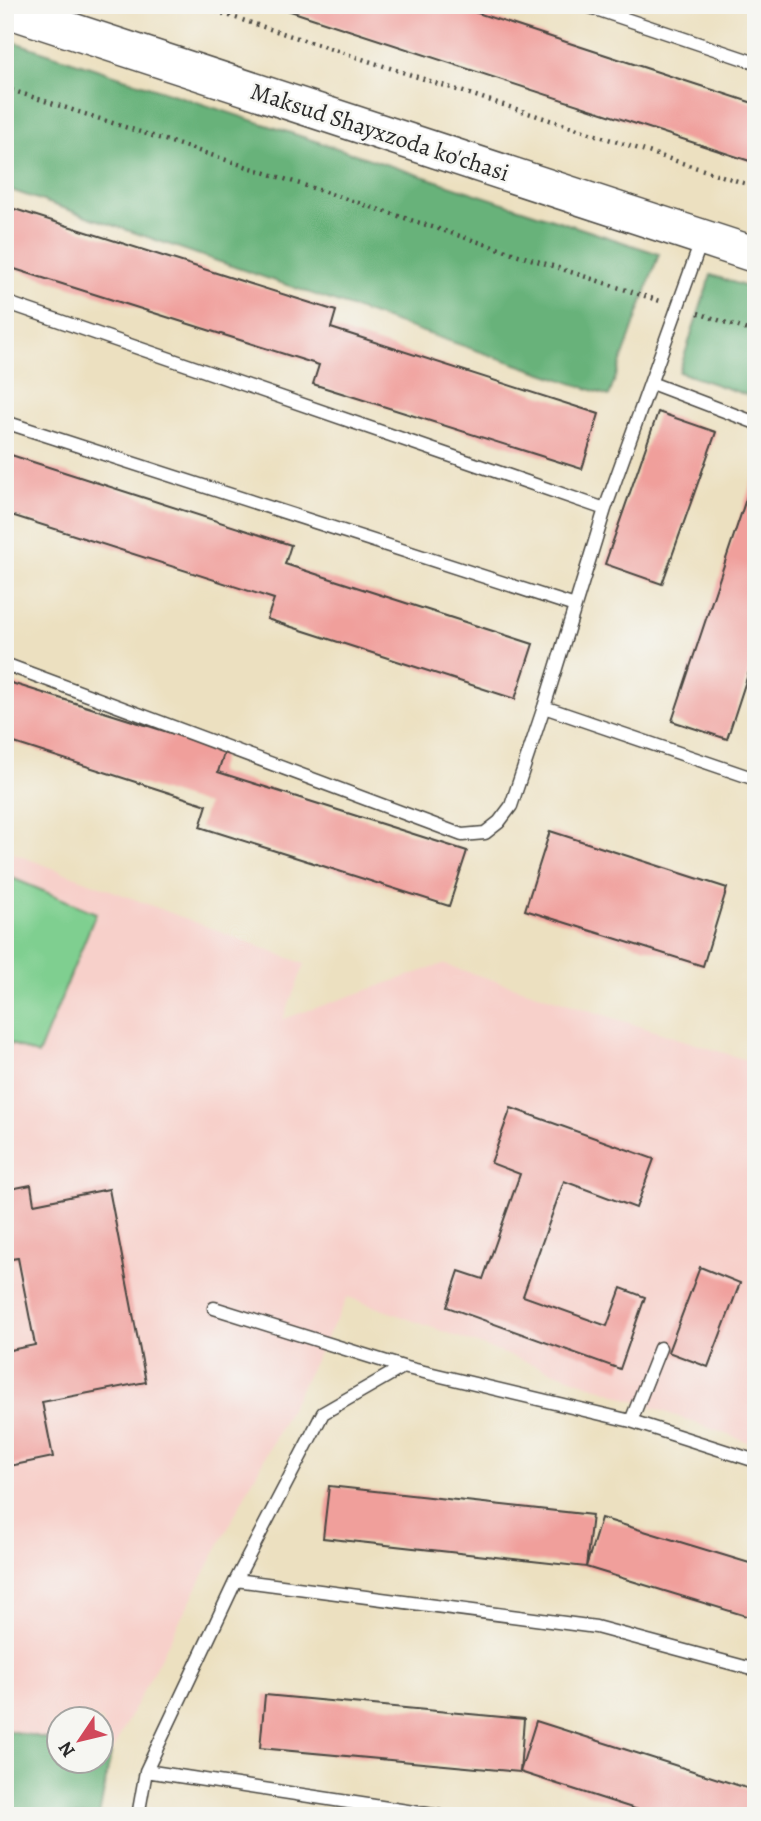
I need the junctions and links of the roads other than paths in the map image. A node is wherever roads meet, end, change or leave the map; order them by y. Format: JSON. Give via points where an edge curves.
{"nodes":[{"id":1,"x":584,"y":5,"type":"edge"},
{"id":2,"x":5,"y":9,"type":"edge"},
{"id":3,"x":756,"y":62,"type":"edge"},
{"id":4,"x":703,"y":238,"type":"junction"},
{"id":5,"x":756,"y":256,"type":"edge"},
{"id":6,"x":5,"y":302,"type":"edge"},
{"id":7,"x":651,"y":383,"type":"junction"},
{"id":8,"x":5,"y":422,"type":"edge"},
{"id":9,"x":756,"y":423,"type":"edge"},
{"id":10,"x":605,"y":509,"type":"junction"},
{"id":11,"x":575,"y":606,"type":"junction"},
{"id":12,"x":5,"y":664,"type":"edge"},
{"id":13,"x":544,"y":707,"type":"junction"},
{"id":14,"x":756,"y":776,"type":"edge"},
{"id":15,"x":214,"y":1308,"type":"dead end"},
{"id":16,"x":660,"y":1348,"type":"dead end"},
{"id":17,"x":403,"y":1367,"type":"junction"},
{"id":18,"x":631,"y":1421,"type":"junction"},
{"id":19,"x":756,"y":1461,"type":"edge"},
{"id":20,"x":236,"y":1580,"type":"junction"},
{"id":21,"x":756,"y":1670,"type":"edge"},
{"id":22,"x":146,"y":1771,"type":"junction"},
{"id":23,"x":138,"y":1816,"type":"edge"},
{"id":24,"x":440,"y":1816,"type":"edge"}],
"edges":[{"from":1,"to":3,"type":"lane"},
{"from":2,"to":4,"type":"street","name":"Maksud Shayxzoda ko'chasi"},
{"from":4,"to":5,"type":"street","name":"Maksud Shayxzoda ko'chasi"},
{"from":4,"to":7,"type":"lane"},
{"from":6,"to":10,"type":"lane"},
{"from":7,"to":9,"type":"lane"},
{"from":7,"to":10,"type":"lane"},
{"from":8,"to":11,"type":"lane"},
{"from":10,"to":11,"type":"lane"},
{"from":11,"to":13,"type":"lane"},
{"from":12,"to":13,"type":"lane","via":[[462,835],[485,834],[511,806]]},
{"from":13,"to":14,"type":"lane"},
{"from":15,"to":17,"type":"lane"},
{"from":16,"to":18,"type":"lane"},
{"from":17,"to":18,"type":"lane"},
{"from":17,"to":20,"type":"lane","via":[[323,1413]]},
{"from":18,"to":19,"type":"lane"},
{"from":20,"to":21,"type":"lane","via":[[596,1627]]},
{"from":20,"to":22,"type":"lane"},
{"from":22,"to":23,"type":"lane"},
{"from":22,"to":24,"type":"lane"}]}
